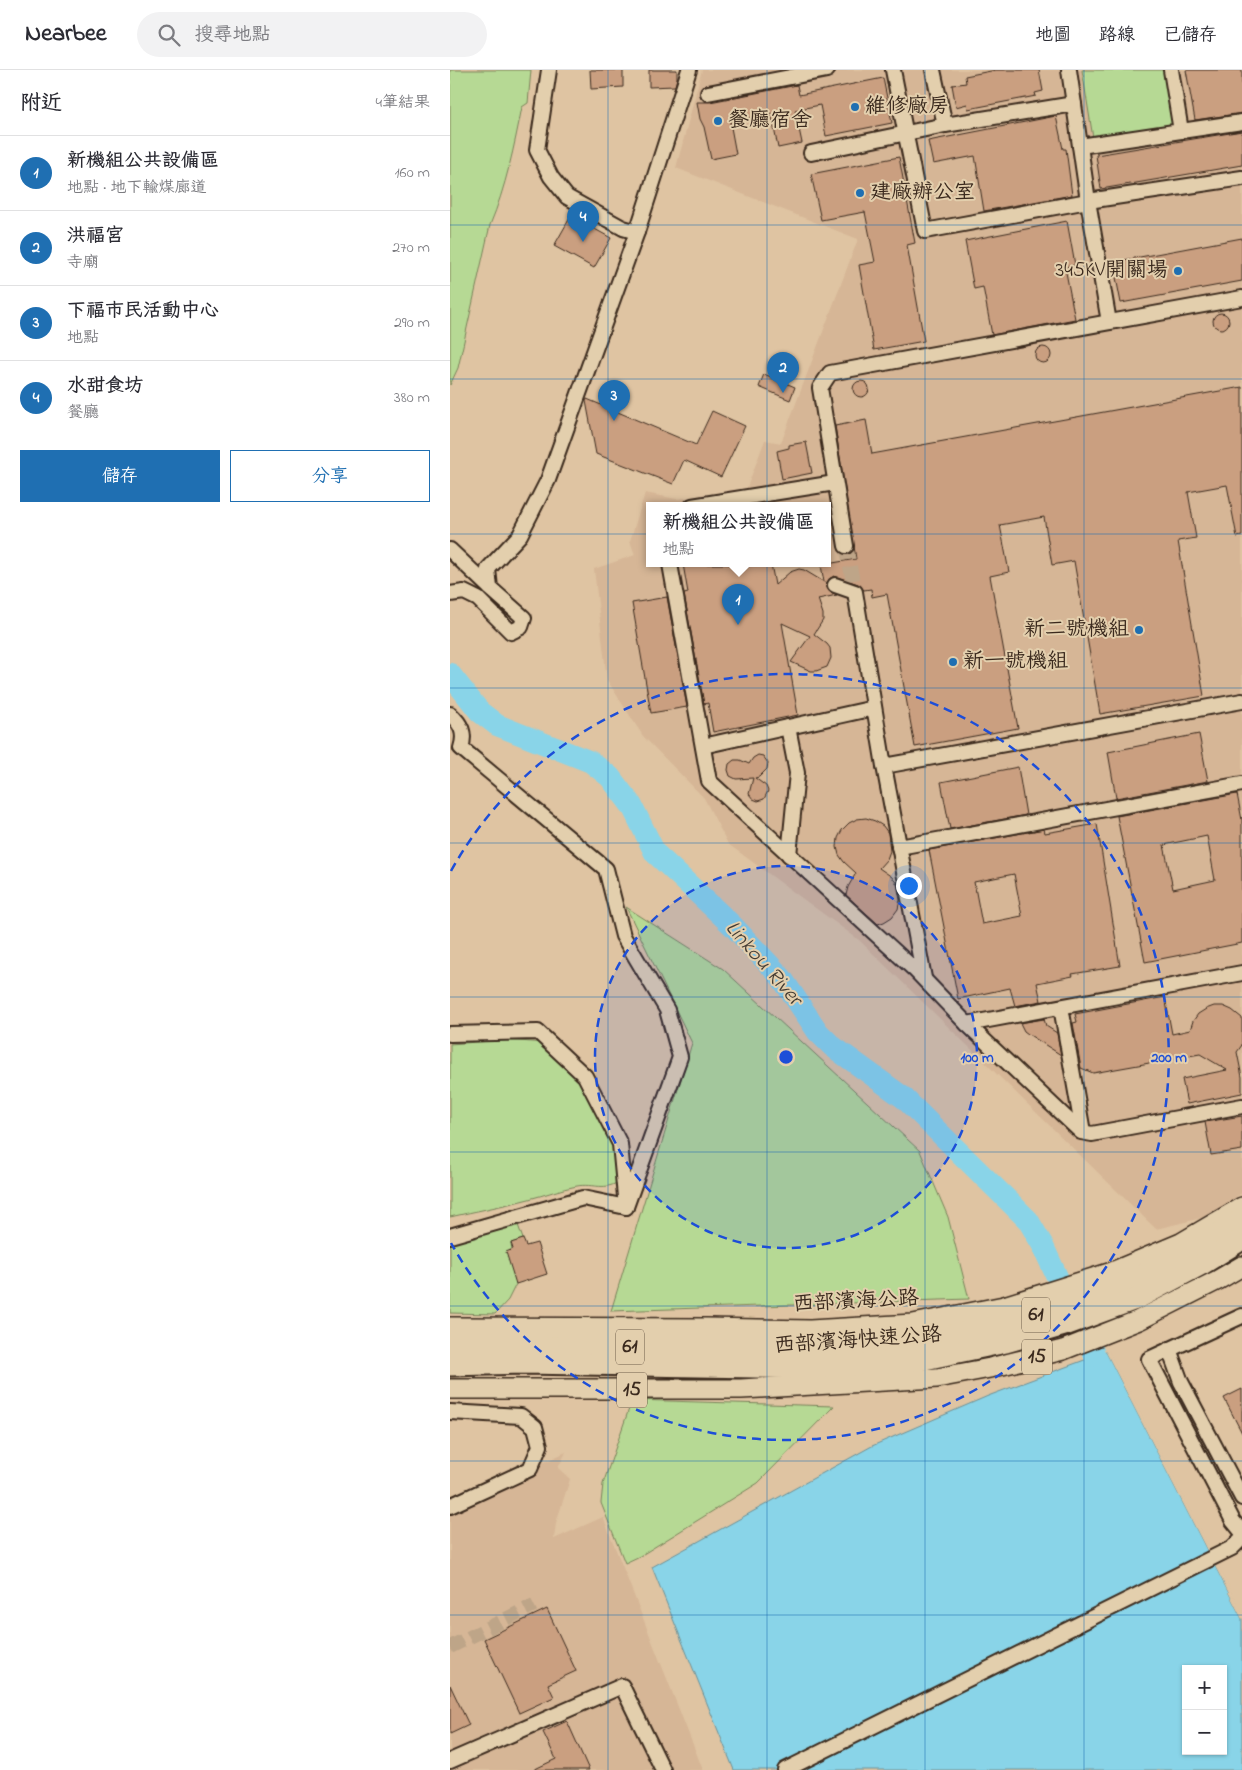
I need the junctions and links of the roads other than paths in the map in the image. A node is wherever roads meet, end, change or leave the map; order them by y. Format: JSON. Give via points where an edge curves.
{"nodes":[{"id":1,"x":550,"y":70,"type":"edge"},
{"id":2,"x":689,"y":70,"type":"edge"},
{"id":3,"x":827,"y":70,"type":"edge"},
{"id":4,"x":893,"y":70,"type":"edge"},
{"id":5,"x":934,"y":70,"type":"edge"},
{"id":6,"x":1069,"y":70,"type":"edge"},
{"id":7,"x":1171,"y":70,"type":"edge"},
{"id":8,"x":708,"y":94,"type":"dead end"},
{"id":9,"x":1074,"y":104,"type":"junction"},
{"id":10,"x":1242,"y":122,"type":"edge"},
{"id":11,"x":944,"y":125,"type":"junction"},
{"id":12,"x":1181,"y":131,"type":"junction"},
{"id":13,"x":906,"y":133,"type":"junction"},
{"id":14,"x":1080,"y":146,"type":"junction"},
{"id":15,"x":811,"y":154,"type":"dead end"},
{"id":16,"x":1242,"y":178,"type":"edge"},
{"id":17,"x":1088,"y":201,"type":"junction"},
{"id":18,"x":637,"y":232,"type":"junction"},
{"id":19,"x":1242,"y":298,"type":"edge"},
{"id":20,"x":1109,"y":322,"type":"junction"},
{"id":21,"x":835,"y":483,"type":"junction"},
{"id":22,"x":717,"y":502,"type":"edge"},
{"id":23,"x":846,"y":546,"type":"tunnel mouth"},
{"id":24,"x":450,"y":550,"type":"edge"},
{"id":25,"x":671,"y":567,"type":"edge"},
{"id":26,"x":835,"y":585,"type":"dead end"},
{"id":27,"x":490,"y":588,"type":"junction"},
{"id":28,"x":450,"y":594,"type":"edge"},
{"id":29,"x":1242,"y":701,"type":"edge"},
{"id":30,"x":874,"y":708,"type":"junction"},
{"id":31,"x":450,"y":714,"type":"edge"},
{"id":32,"x":788,"y":727,"type":"junction"},
{"id":33,"x":703,"y":746,"type":"junction"},
{"id":34,"x":884,"y":766,"type":"junction"},
{"id":35,"x":1242,"y":784,"type":"edge"},
{"id":36,"x":899,"y":847,"type":"junction"},
{"id":37,"x":789,"y":855,"type":"junction"},
{"id":38,"x":1242,"y":973,"type":"edge"},
{"id":39,"x":924,"y":978,"type":"junction"},
{"id":40,"x":1061,"y":1006,"type":"junction"},
{"id":41,"x":968,"y":1024,"type":"junction"},
{"id":42,"x":450,"y":1034,"type":"edge"},
{"id":43,"x":1242,"y":1106,"type":"edge"},
{"id":44,"x":1083,"y":1132,"type":"junction"},
{"id":45,"x":626,"y":1207,"type":"junction"},
{"id":46,"x":1242,"y":1207,"type":"edge"},
{"id":47,"x":1242,"y":1219,"type":"edge"},
{"id":48,"x":450,"y":1236,"type":"edge"},
{"id":49,"x":1242,"y":1239,"type":"edge"},
{"id":50,"x":1242,"y":1266,"type":"edge"},
{"id":51,"x":1242,"y":1316,"type":"edge"},
{"id":52,"x":450,"y":1327,"type":"edge"},
{"id":53,"x":450,"y":1346,"type":"edge"},
{"id":54,"x":1169,"y":1349,"type":"junction"},
{"id":55,"x":811,"y":1358,"type":"junction"},
{"id":56,"x":450,"y":1365,"type":"edge"},
{"id":57,"x":450,"y":1389,"type":"edge"},
{"id":58,"x":450,"y":1412,"type":"edge"},
{"id":59,"x":1242,"y":1498,"type":"edge"},
{"id":60,"x":450,"y":1506,"type":"edge"},
{"id":61,"x":1242,"y":1532,"type":"edge"},
{"id":62,"x":1242,"y":1538,"type":"edge"},
{"id":63,"x":450,"y":1761,"type":"edge"},
{"id":64,"x":663,"y":1770,"type":"edge"},
{"id":65,"x":785,"y":1770,"type":"edge"}],
"edges":[{"from":1,"to":18,"type":"street","via":[[537,150],[551,177],[567,197],[623,228]]},
{"from":2,"to":18,"type":"street"},
{"from":3,"to":8,"type":"street"},
{"from":4,"to":13,"type":"street"},
{"from":5,"to":11,"type":"street"},
{"from":6,"to":9,"type":"street"},
{"from":7,"to":12,"type":"street"},
{"from":9,"to":11,"type":"street"},
{"from":9,"to":14,"type":"street"},
{"from":10,"to":12,"type":"street"},
{"from":11,"to":13,"type":"street"},
{"from":12,"to":14,"type":"street"},
{"from":13,"to":15,"type":"street"},
{"from":13,"to":17,"type":"street","via":[[925,231]]},
{"from":14,"to":17,"type":"street"},
{"from":16,"to":17,"type":"street"},
{"from":17,"to":20,"type":"street"},
{"from":18,"to":27,"type":"street","via":[[548,480],[520,535],[488,569]]},
{"from":19,"to":20,"type":"street"},
{"from":20,"to":21,"type":"street","via":[[830,373],[820,388]]},
{"from":21,"to":22,"type":"street"},
{"from":21,"to":23,"type":"street"},
{"from":24,"to":27,"type":"street"},
{"from":25,"to":33,"type":"street"},
{"from":26,"to":30,"type":"street","via":[[855,592]]},
{"from":27,"to":28,"type":"street","via":[[524,618],[521,627],[511,632],[478,599],[464,592]]},
{"from":29,"to":34,"type":"street"},
{"from":30,"to":32,"type":"street"},
{"from":30,"to":34,"type":"street"},
{"from":31,"to":45,"type":"street","via":[[460,724],[464,740],[461,748],[606,868],[623,936],[667,1010],[680,1057]]},
{"from":32,"to":33,"type":"street"},
{"from":32,"to":37,"type":"street","via":[[797,773]]},
{"from":33,"to":37,"type":"street","via":[[709,782]]},
{"from":34,"to":36,"type":"street"},
{"from":35,"to":36,"type":"street"},
{"from":36,"to":39,"type":"street"},
{"from":37,"to":39,"type":"street"},
{"from":38,"to":40,"type":"street"},
{"from":39,"to":41,"type":"street"},
{"from":40,"to":41,"type":"street"},
{"from":40,"to":44,"type":"street"},
{"from":41,"to":44,"type":"street"},
{"from":42,"to":45,"type":"street","via":[[538,1032],[585,1076],[620,1144]]},
{"from":43,"to":44,"type":"street","via":[[1092,1134]]},
{"from":45,"to":48,"type":"street","via":[[583,1198]]},
{"from":46,"to":52,"type":"main road","name":"西部濱海公路","via":[[1181,1243],[1112,1272],[1004,1306],[913,1324],[810,1330]]},
{"from":47,"to":55,"type":"highway","name":"西部濱海快速公路","number":"61","via":[[1191,1251],[1061,1308],[1000,1326]]},
{"from":49,"to":55,"type":"highway","name":"西部濱海快速公路","number":"61","via":[[1136,1299],[1006,1342],[920,1360]]},
{"from":50,"to":57,"type":"main road","number":"15","via":[[1139,1320],[1063,1350],[937,1378],[741,1389]]},
{"from":51,"to":54,"type":"street"},
{"from":53,"to":55,"type":"highway","name":"西部濱海快速公路","number":"61"},
{"from":54,"to":59,"type":"street","via":[[1181,1382]]},
{"from":54,"to":61,"type":"street","via":[[1149,1359],[1233,1521]]},
{"from":55,"to":56,"type":"highway","name":"西部濱海快速公路","number":"61"},
{"from":58,"to":60,"type":"street","via":[[521,1416],[536,1428],[540,1446],[530,1469]]},
{"from":62,"to":65,"type":"street","via":[[1232,1548]]},
{"from":63,"to":64,"type":"street","via":[[622,1686]]}]}
